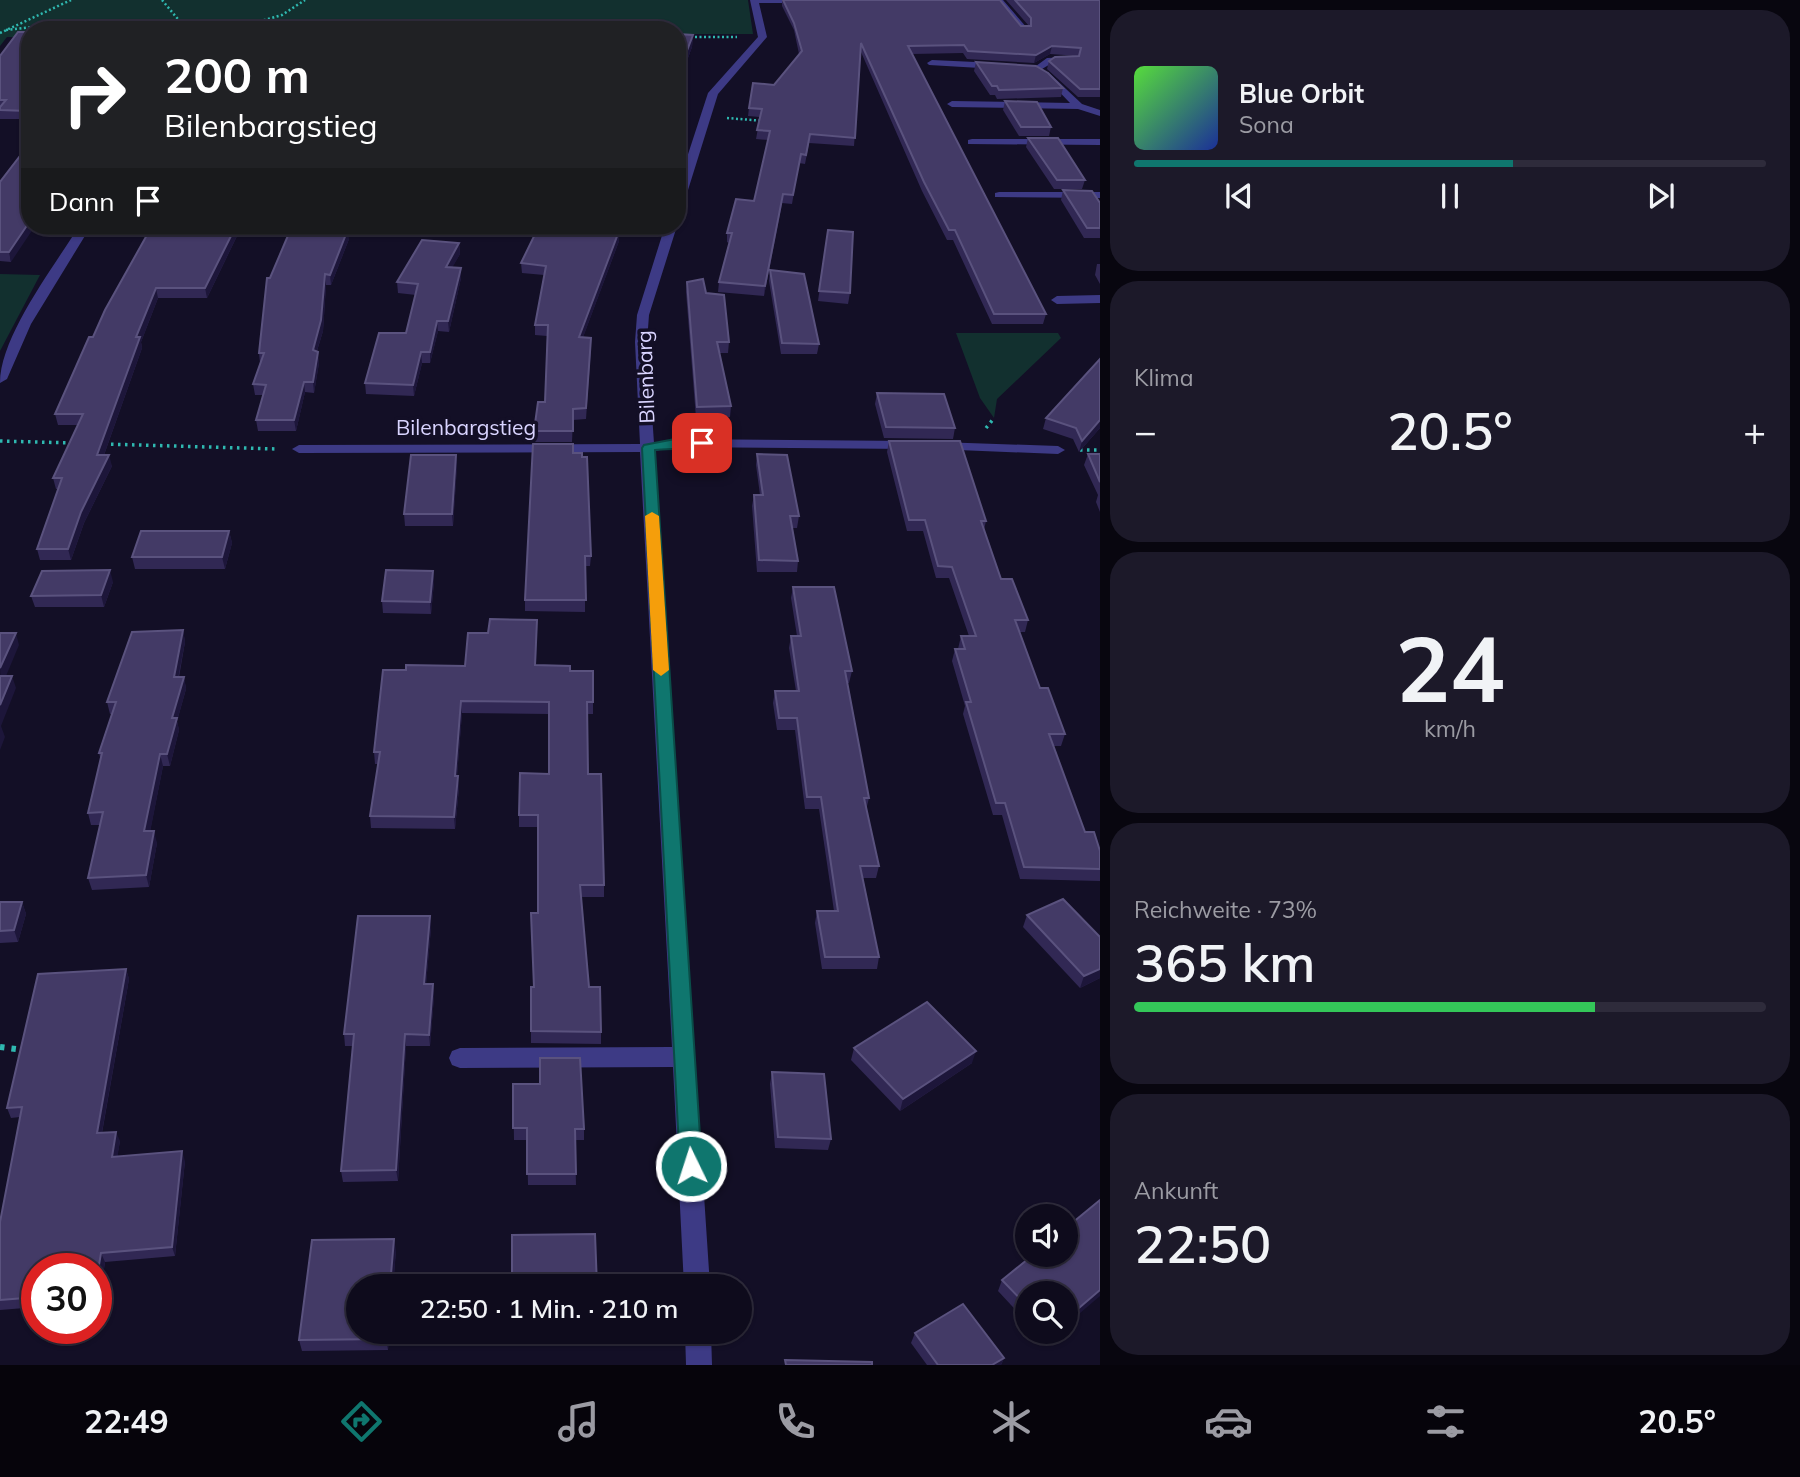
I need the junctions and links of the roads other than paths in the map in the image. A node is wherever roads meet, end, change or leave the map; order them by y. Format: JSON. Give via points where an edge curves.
{"nodes":[{"id":1,"x":846,"y":0,"type":"edge"},
{"id":2,"x":999,"y":0,"type":"edge"},
{"id":3,"x":754,"y":1,"type":"edge"},
{"id":4,"x":1024,"y":30,"type":"edge"},
{"id":5,"x":1074,"y":60,"type":"edge"},
{"id":6,"x":932,"y":63,"type":"edge"},
{"id":7,"x":1012,"y":67,"type":"edge"},
{"id":8,"x":1025,"y":68,"type":"edge"},
{"id":9,"x":1037,"y":69,"type":"junction"},
{"id":10,"x":952,"y":104,"type":"dead end"},
{"id":11,"x":1079,"y":106,"type":"junction"},
{"id":12,"x":1100,"y":113,"type":"edge"},
{"id":13,"x":1100,"y":128,"type":"edge"},
{"id":14,"x":972,"y":142,"type":"dead end"},
{"id":15,"x":1099,"y":144,"type":"edge"},
{"id":16,"x":686,"y":177,"type":"edge"},
{"id":17,"x":1100,"y":190,"type":"edge"},
{"id":18,"x":1077,"y":191,"type":"edge"},
{"id":19,"x":999,"y":195,"type":"dead end"},
{"id":20,"x":1100,"y":195,"type":"edge"},
{"id":21,"x":79,"y":235,"type":"edge"},
{"id":22,"x":668,"y":235,"type":"edge"},
{"id":23,"x":1057,"y":299,"type":"dead end"},
{"id":24,"x":1100,"y":299,"type":"edge"},
{"id":25,"x":0,"y":379,"type":"edge"},
{"id":26,"x":649,"y":448,"type":"junction"},
{"id":27,"x":299,"y":449,"type":"road end"},
{"id":28,"x":1058,"y":450,"type":"dead end"},
{"id":29,"x":683,"y":1057,"type":"junction"},
{"id":30,"x":460,"y":1058,"type":"dead end"},
{"id":31,"x":696,"y":1274,"type":"edge"},
{"id":32,"x":698,"y":1344,"type":"edge"},
{"id":33,"x":699,"y":1365,"type":"edge"}],
"edges":[{"from":1,"to":3,"type":"street"},
{"from":2,"to":4,"type":"street"},
{"from":3,"to":16,"type":"street","via":[[763,37],[713,93]]},
{"from":5,"to":9,"type":"street","via":[[1050,60]]},
{"from":6,"to":7,"type":"street"},
{"from":8,"to":9,"type":"street"},
{"from":9,"to":11,"type":"street"},
{"from":10,"to":11,"type":"street"},
{"from":11,"to":12,"type":"street"},
{"from":13,"to":15,"type":"street","via":[[1096,134]]},
{"from":14,"to":15,"type":"street"},
{"from":17,"to":18,"type":"street"},
{"from":19,"to":20,"type":"street"},
{"from":21,"to":25,"type":"street","via":[[25,324]]},
{"from":22,"to":26,"type":"street","name":"Bilenbarg","via":[[643,315]]},
{"from":23,"to":24,"type":"street"},
{"from":26,"to":27,"type":"street","name":"Bilenbargstieg"},
{"from":26,"to":28,"type":"street","name":"Bilenbargstieg","via":[[702,443]]},
{"from":26,"to":29,"type":"street","name":"Bilenbarg"},
{"from":29,"to":30,"type":"street"},
{"from":29,"to":31,"type":"street","name":"Bilenbarg"},
{"from":32,"to":33,"type":"street"}]}
